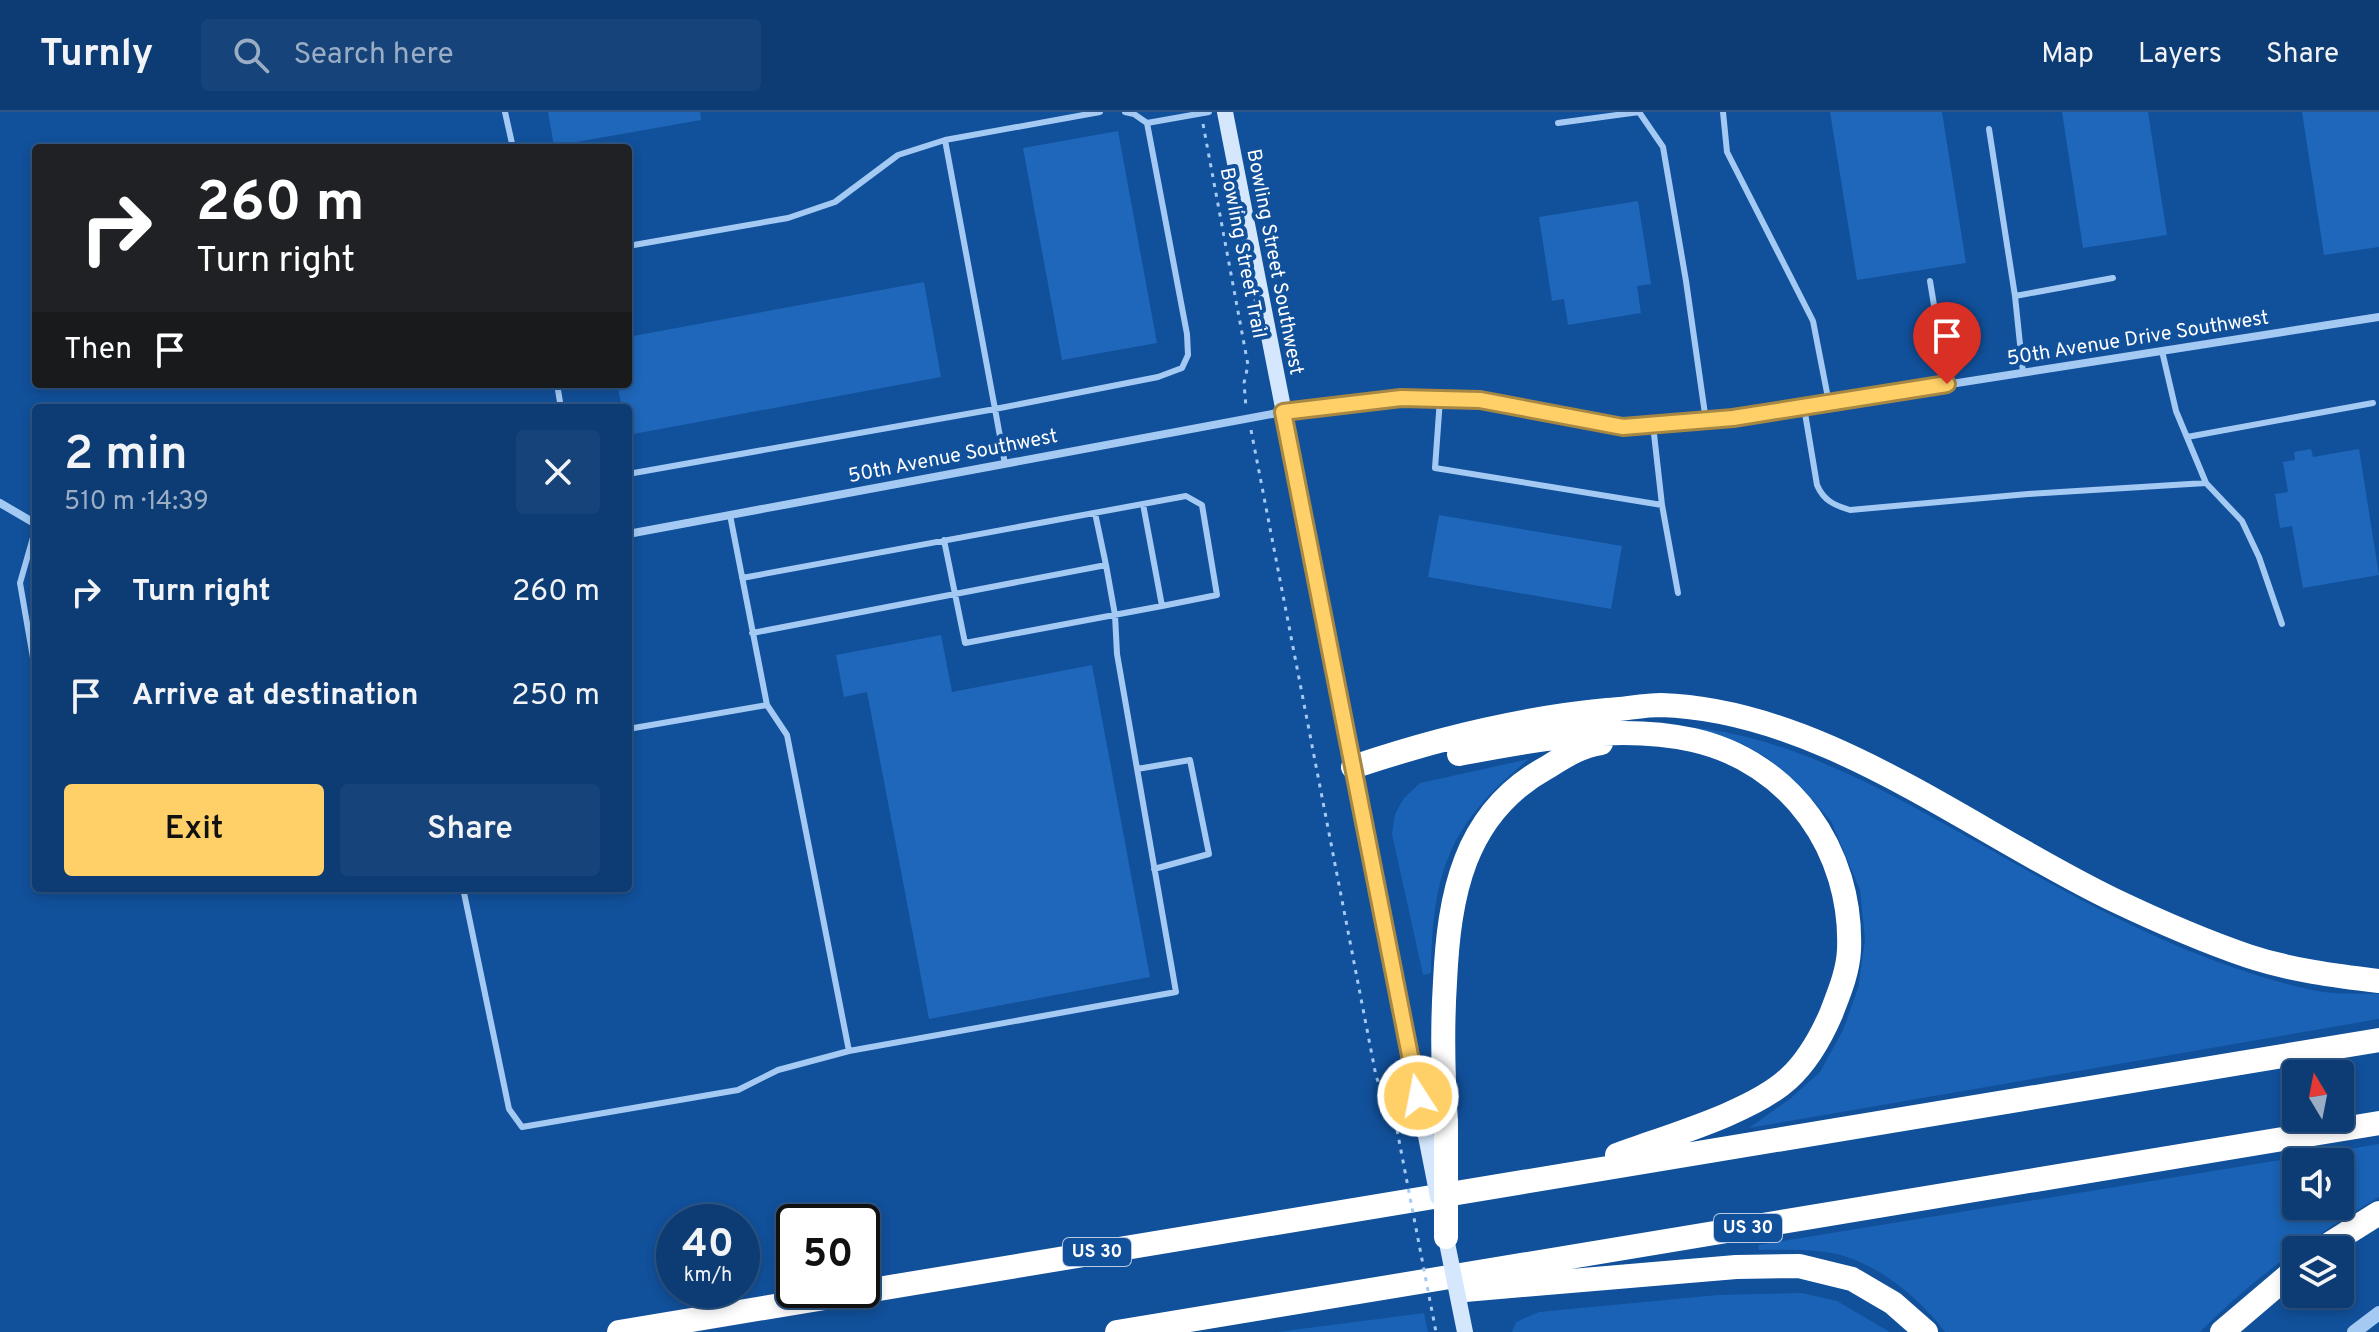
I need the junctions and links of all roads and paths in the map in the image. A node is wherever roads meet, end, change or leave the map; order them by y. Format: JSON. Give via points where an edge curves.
{"nodes":[{"id":1,"x":505,"y":112,"type":"edge"},
{"id":2,"x":1100,"y":112,"type":"edge"},
{"id":3,"x":1125,"y":112,"type":"edge"},
{"id":4,"x":1225,"y":112,"type":"edge"},
{"id":5,"x":1639,"y":112,"type":"edge"},
{"id":6,"x":1723,"y":112,"type":"edge"},
{"id":7,"x":1205,"y":113,"type":"edge"},
{"id":8,"x":1147,"y":123,"type":"junction"},
{"id":9,"x":1558,"y":123,"type":"dead end"},
{"id":10,"x":1989,"y":129,"type":"dead end"},
{"id":11,"x":945,"y":140,"type":"junction"},
{"id":12,"x":512,"y":144,"type":"edge"},
{"id":13,"x":632,"y":245,"type":"edge"},
{"id":14,"x":2113,"y":278,"type":"dead end"},
{"id":15,"x":1930,"y":281,"type":"dead end"},
{"id":16,"x":2015,"y":296,"type":"junction"},
{"id":17,"x":2379,"y":317,"type":"edge"},
{"id":18,"x":2162,"y":351,"type":"junction"},
{"id":19,"x":2023,"y":373,"type":"junction"},
{"id":20,"x":1947,"y":384,"type":"junction"},
{"id":21,"x":1440,"y":399,"type":"junction"},
{"id":22,"x":1245,"y":400,"type":"dead end"},
{"id":23,"x":1829,"y":403,"type":"junction"},
{"id":24,"x":2373,"y":403,"type":"dead end"},
{"id":25,"x":1804,"y":407,"type":"junction"},
{"id":26,"x":995,"y":409,"type":"junction"},
{"id":27,"x":1283,"y":412,"type":"junction"},
{"id":28,"x":1706,"y":421,"type":"junction"},
{"id":29,"x":1653,"y":425,"type":"junction"},
{"id":30,"x":2187,"y":437,"type":"junction"},
{"id":31,"x":1253,"y":441,"type":"dead end"},
{"id":32,"x":1005,"y":464,"type":"junction"},
{"id":33,"x":632,"y":473,"type":"edge"},
{"id":34,"x":2206,"y":483,"type":"junction"},
{"id":35,"x":0,"y":503,"type":"edge"},
{"id":36,"x":1143,"y":504,"type":"junction"},
{"id":37,"x":1662,"y":505,"type":"junction"},
{"id":38,"x":1095,"y":513,"type":"junction"},
{"id":39,"x":730,"y":515,"type":"junction"},
{"id":40,"x":32,"y":523,"type":"edge"},
{"id":41,"x":632,"y":533,"type":"edge"},
{"id":42,"x":32,"y":540,"type":"edge"},
{"id":43,"x":944,"y":540,"type":"junction"},
{"id":44,"x":1106,"y":565,"type":"junction"},
{"id":45,"x":742,"y":578,"type":"junction"},
{"id":46,"x":1678,"y":593,"type":"dead end"},
{"id":47,"x":955,"y":594,"type":"junction"},
{"id":48,"x":1162,"y":606,"type":"junction"},
{"id":49,"x":1115,"y":615,"type":"junction"},
{"id":50,"x":2282,"y":624,"type":"dead end"},
{"id":51,"x":752,"y":633,"type":"junction"},
{"id":52,"x":32,"y":652,"type":"edge"},
{"id":53,"x":767,"y":705,"type":"junction"},
{"id":54,"x":632,"y":728,"type":"edge"},
{"id":55,"x":1658,"y":736,"type":"junction"},
{"id":56,"x":1353,"y":767,"type":"junction"},
{"id":57,"x":1137,"y":769,"type":"junction"},
{"id":58,"x":1154,"y":869,"type":"junction"},
{"id":59,"x":464,"y":892,"type":"edge"},
{"id":60,"x":2379,"y":981,"type":"edge"},
{"id":61,"x":2379,"y":1040,"type":"edge"},
{"id":62,"x":849,"y":1051,"type":"junction"},
{"id":63,"x":2379,"y":1123,"type":"edge"},
{"id":64,"x":1435,"y":1124,"type":"junction"},
{"id":65,"x":1566,"y":1174,"type":"junction"},
{"id":66,"x":2379,"y":1213,"type":"edge"},
{"id":67,"x":2342,"y":1236,"type":"edge"},
{"id":68,"x":1446,"y":1237,"type":"joint"},
{"id":69,"x":2282,"y":1281,"type":"edge"},
{"id":70,"x":1263,"y":1308,"type":"junction"},
{"id":71,"x":2379,"y":1313,"type":"edge"},
{"id":72,"x":618,"y":1331,"type":"edge"},
{"id":73,"x":1126,"y":1331,"type":"edge"},
{"id":74,"x":1436,"y":1332,"type":"edge"},
{"id":75,"x":1465,"y":1332,"type":"edge"},
{"id":76,"x":1926,"y":1332,"type":"edge"},
{"id":77,"x":2222,"y":1332,"type":"edge"},
{"id":78,"x":2354,"y":1332,"type":"edge"}],
"edges":[{"from":1,"to":12,"type":"lane"},
{"from":2,"to":11,"type":"lane"},
{"from":3,"to":8,"type":"lane"},
{"from":4,"to":27,"type":"main road","name":"Bowling Street Southwest"},
{"from":5,"to":9,"type":"lane"},
{"from":5,"to":28,"type":"lane","via":[[1663,147]]},
{"from":6,"to":23,"type":"lane","via":[[1727,152],[1813,321]]},
{"from":7,"to":8,"type":"lane"},
{"from":7,"to":22,"type":"path","name":"Bowling Street Trail","via":[[1248,365]]},
{"from":8,"to":26,"type":"lane","via":[[1187,334],[1188,355],[1182,368]]},
{"from":10,"to":16,"type":"lane"},
{"from":11,"to":13,"type":"lane","via":[[898,155],[835,202],[788,218]]},
{"from":11,"to":26,"type":"lane"},
{"from":14,"to":16,"type":"lane"},
{"from":15,"to":20,"type":"lane"},
{"from":16,"to":19,"type":"lane"},
{"from":17,"to":18,"type":"street","name":"50th Avenue Drive Southwest"},
{"from":18,"to":19,"type":"street","name":"50th Avenue Drive Southwest"},
{"from":18,"to":30,"type":"lane","via":[[2170,394]]},
{"from":19,"to":20,"type":"street","name":"50th Avenue Drive Southwest"},
{"from":20,"to":23,"type":"street","name":"50th Avenue Drive Southwest"},
{"from":21,"to":27,"type":"street","name":"50th Avenue Drive Southwest","via":[[1401,398]]},
{"from":21,"to":29,"type":"street","name":"50th Avenue Drive Southwest","via":[[1480,400],[1623,427]]},
{"from":21,"to":37,"type":"lane","via":[[1435,468]]},
{"from":23,"to":25,"type":"street","name":"50th Avenue Drive Southwest"},
{"from":24,"to":30,"type":"lane"},
{"from":25,"to":28,"type":"street","name":"50th Avenue Drive Southwest"},
{"from":25,"to":34,"type":"lane","via":[[1817,485],[1832,504],[1850,510]]},
{"from":26,"to":32,"type":"lane"},
{"from":26,"to":33,"type":"lane"},
{"from":27,"to":32,"type":"street","name":"50th Avenue Southwest"},
{"from":27,"to":56,"type":"main road","name":"Bowling Street Southwest"},
{"from":28,"to":29,"type":"street","name":"50th Avenue Drive Southwest"},
{"from":29,"to":37,"type":"lane"},
{"from":30,"to":34,"type":"lane"},
{"from":31,"to":74,"type":"path","bridge":true,"via":[[1376,1076],[1397,1130]]},
{"from":32,"to":39,"type":"street","name":"50th Avenue Southwest"},
{"from":34,"to":50,"type":"lane","via":[[2242,521]]},
{"from":35,"to":40,"type":"street"},
{"from":36,"to":38,"type":"lane"},
{"from":36,"to":48,"type":"lane"},
{"from":36,"to":48,"type":"lane","via":[[1186,496],[1202,505],[1217,595]]},
{"from":37,"to":46,"type":"lane"},
{"from":38,"to":43,"type":"lane"},
{"from":38,"to":44,"type":"lane"},
{"from":39,"to":41,"type":"street","name":"50th Avenue Southwest"},
{"from":39,"to":45,"type":"lane"},
{"from":42,"to":52,"type":"lane","via":[[20,583]]},
{"from":43,"to":45,"type":"lane"},
{"from":43,"to":47,"type":"lane"},
{"from":44,"to":47,"type":"lane"},
{"from":44,"to":49,"type":"lane"},
{"from":45,"to":51,"type":"lane"},
{"from":47,"to":49,"type":"lane","via":[[965,643]]},
{"from":47,"to":51,"type":"lane"},
{"from":48,"to":49,"type":"lane"},
{"from":49,"to":57,"type":"lane"},
{"from":51,"to":53,"type":"lane"},
{"from":53,"to":54,"type":"lane"},
{"from":53,"to":62,"type":"lane","via":[[787,735]]},
{"from":55,"to":56,"type":"highway","via":[[1601,733],[1400,766]]},
{"from":55,"to":64,"type":"highway","via":[[1584,746],[1534,774],[1490,815],[1471,845],[1449,920]]},
{"from":55,"to":65,"type":"highway","via":[[1693,739],[1759,767],[1808,812],[1836,863],[1847,907],[1849,951],[1843,985],[1821,1037],[1787,1079],[1742,1108]]},
{"from":56,"to":60,"type":"highway","via":[[1561,715],[1660,705],[1720,712],[1775,726],[1861,763],[2114,900],[2250,957]]},
{"from":56,"to":64,"type":"main road","name":"Bowling Street Southwest"},
{"from":57,"to":58,"type":"lane"},
{"from":57,"to":58,"type":"lane","via":[[1190,760],[1209,854]]},
{"from":58,"to":62,"type":"lane","via":[[1176,992]]},
{"from":59,"to":62,"type":"lane","via":[[509,1109],[522,1127],[738,1090],[778,1070]]},
{"from":61,"to":65,"type":"highway","number":"US 30"},
{"from":63,"to":70,"type":"highway","number":"US 30"},
{"from":64,"to":68,"type":"highway","bridge":true},
{"from":65,"to":72,"type":"highway","number":"US 30"},
{"from":66,"to":67,"type":"highway"},
{"from":68,"to":75,"type":"main road","bridge":true},
{"from":69,"to":77,"type":"highway"},
{"from":70,"to":73,"type":"highway","number":"US 30"},
{"from":70,"to":76,"type":"highway","via":[[1720,1268],[1799,1266],[1852,1279],[1893,1303]]},
{"from":71,"to":78,"type":"street"}]}
